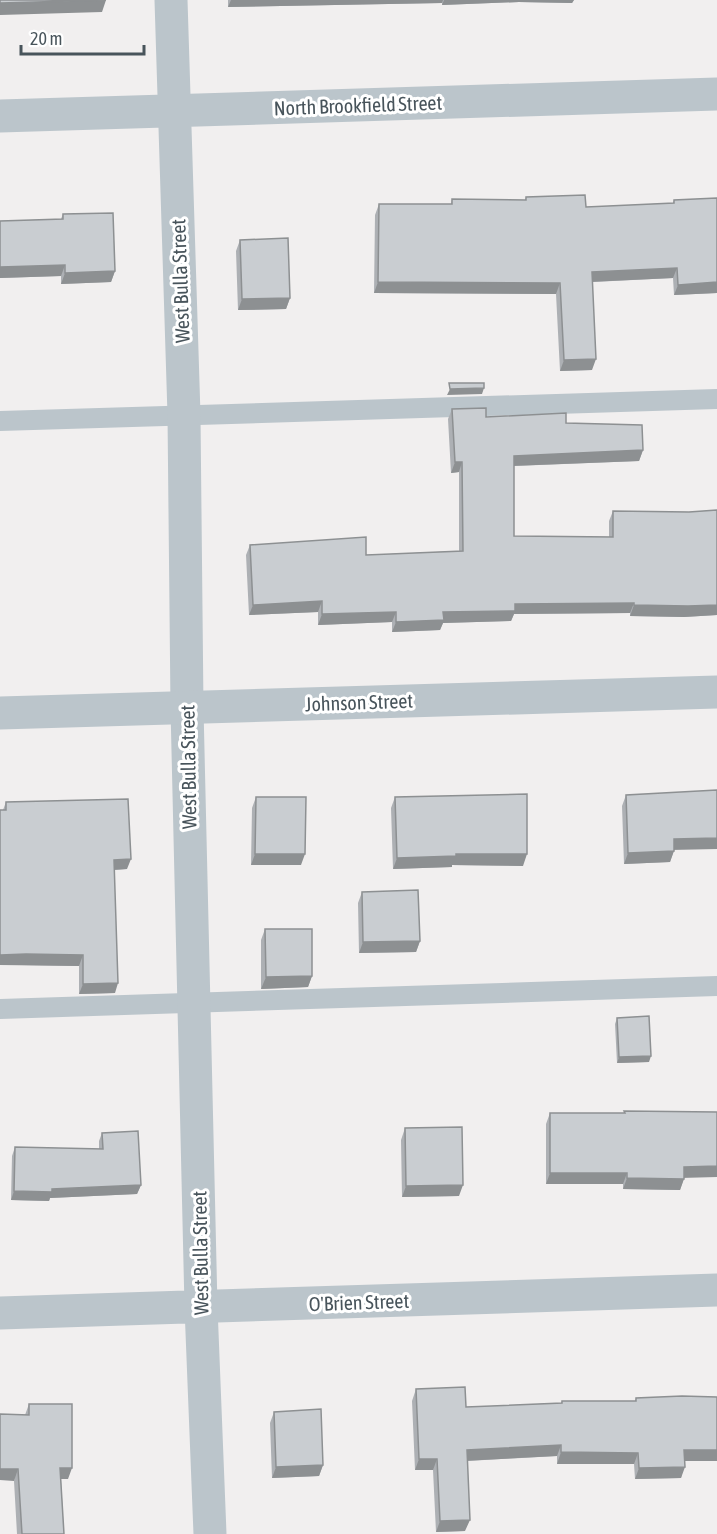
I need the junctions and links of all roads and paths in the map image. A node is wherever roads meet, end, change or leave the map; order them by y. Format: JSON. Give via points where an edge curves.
{"nodes":[{"id":1,"x":171,"y":0,"type":"edge"},
{"id":2,"x":717,"y":94,"type":"edge"},
{"id":3,"x":174,"y":111,"type":"junction"},
{"id":4,"x":0,"y":116,"type":"edge"},
{"id":5,"x":717,"y":399,"type":"edge"},
{"id":6,"x":184,"y":415,"type":"junction"},
{"id":7,"x":0,"y":421,"type":"edge"},
{"id":8,"x":717,"y":692,"type":"edge"},
{"id":9,"x":187,"y":708,"type":"junction"},
{"id":10,"x":0,"y":713,"type":"edge"},
{"id":11,"x":717,"y":986,"type":"edge"},
{"id":12,"x":194,"y":1004,"type":"junction"},
{"id":13,"x":0,"y":1010,"type":"edge"},
{"id":14,"x":717,"y":1290,"type":"edge"},
{"id":15,"x":201,"y":1308,"type":"junction"},
{"id":16,"x":0,"y":1313,"type":"edge"},
{"id":17,"x":210,"y":1534,"type":"edge"}],
"edges":[{"from":1,"to":3,"type":"street","name":"West Bulla Street"},
{"from":2,"to":3,"type":"street","name":"North Brookfield Street"},
{"from":3,"to":4,"type":"street","name":"North Brookfield Street"},
{"from":3,"to":6,"type":"street","name":"West Bulla Street"},
{"from":5,"to":6,"type":"lane"},
{"from":6,"to":7,"type":"lane"},
{"from":6,"to":9,"type":"street","name":"West Bulla Street"},
{"from":8,"to":9,"type":"street","name":"Johnson Street"},
{"from":9,"to":10,"type":"street","name":"Johnson Street"},
{"from":9,"to":12,"type":"street","name":"West Bulla Street"},
{"from":11,"to":12,"type":"lane"},
{"from":12,"to":13,"type":"lane"},
{"from":12,"to":15,"type":"street","name":"West Bulla Street"},
{"from":14,"to":15,"type":"street","name":"O'Brien Street"},
{"from":15,"to":16,"type":"street","name":"O'Brien Street"},
{"from":15,"to":17,"type":"street","name":"West Bulla Street"}]}
